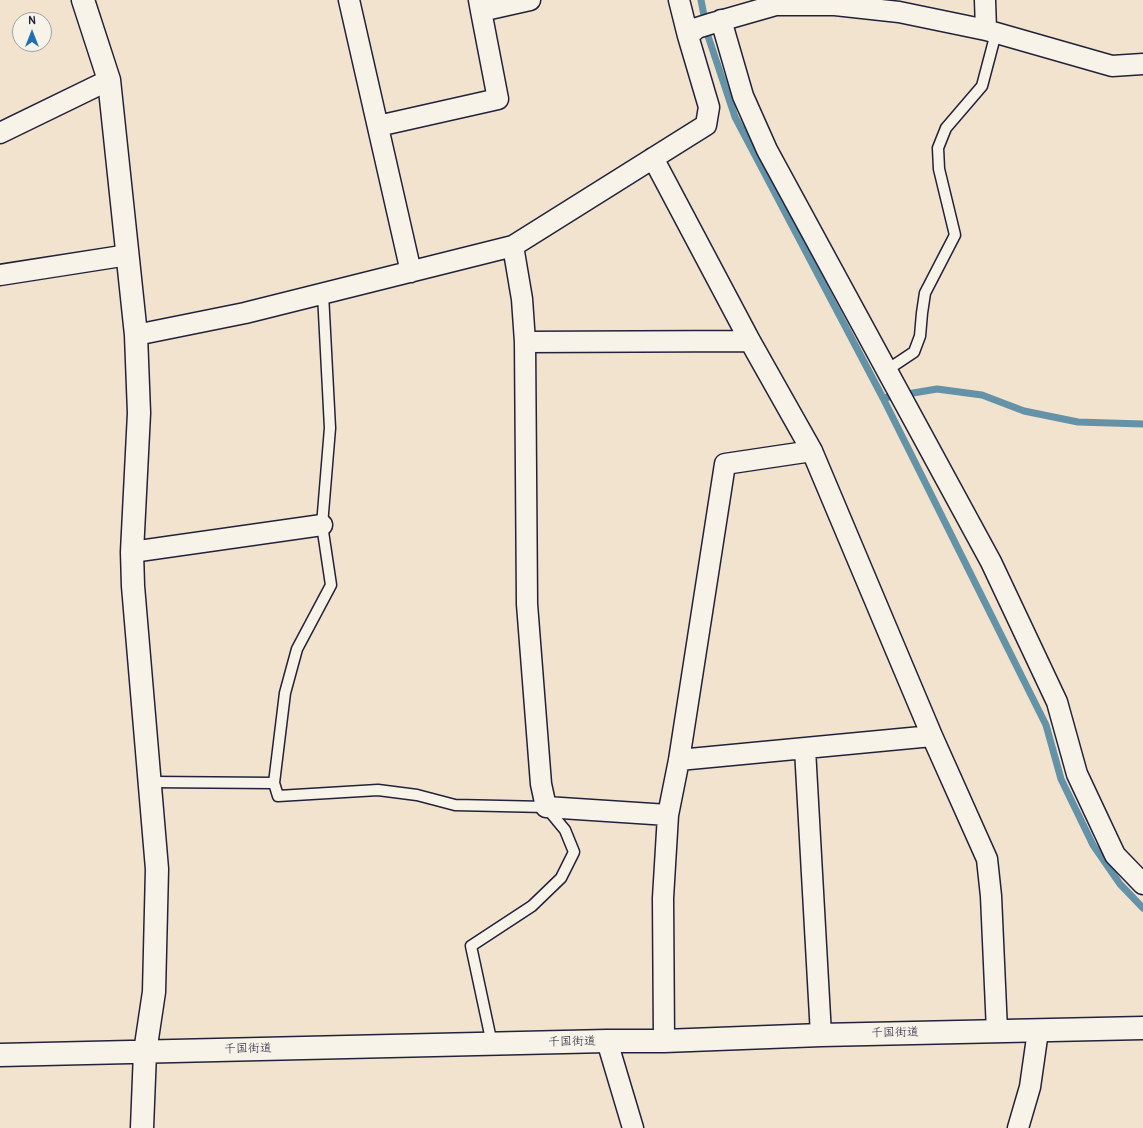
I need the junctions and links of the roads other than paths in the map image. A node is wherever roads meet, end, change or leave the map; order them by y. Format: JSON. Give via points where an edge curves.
{"nodes":[{"id":1,"x":83,"y":0,"type":"edge"},
{"id":2,"x":349,"y":0,"type":"edge"},
{"id":3,"x":530,"y":0,"type":"edge"},
{"id":4,"x":679,"y":0,"type":"edge"},
{"id":5,"x":985,"y":0,"type":"edge"},
{"id":6,"x":480,"y":5,"type":"edge"},
{"id":7,"x":705,"y":27,"type":"junction"},
{"id":8,"x":992,"y":32,"type":"junction"},
{"id":9,"x":1143,"y":64,"type":"edge"},
{"id":10,"x":109,"y":80,"type":"junction"},
{"id":11,"x":378,"y":126,"type":"junction"},
{"id":12,"x":0,"y":133,"type":"edge"},
{"id":13,"x":653,"y":158,"type":"junction"},
{"id":14,"x":513,"y":246,"type":"junction"},
{"id":15,"x":128,"y":255,"type":"junction"},
{"id":16,"x":411,"y":272,"type":"junction"},
{"id":17,"x":0,"y":275,"type":"edge"},
{"id":18,"x":323,"y":294,"type":"junction"},
{"id":19,"x":136,"y":335,"type":"junction"},
{"id":20,"x":750,"y":341,"type":"junction"},
{"id":21,"x":525,"y":342,"type":"junction"},
{"id":22,"x":887,"y":370,"type":"junction"},
{"id":23,"x":812,"y":451,"type":"junction"},
{"id":24,"x":322,"y":524,"type":"junction"},
{"id":25,"x":132,"y":552,"type":"junction"},
{"id":26,"x":932,"y":736,"type":"junction"},
{"id":27,"x":805,"y":748,"type":"junction"},
{"id":28,"x":679,"y":760,"type":"junction"},
{"id":29,"x":150,"y":782,"type":"junction"},
{"id":30,"x":274,"y":783,"type":"junction"},
{"id":31,"x":546,"y":806,"type":"junction"},
{"id":32,"x":668,"y":815,"type":"junction"},
{"id":33,"x":1143,"y":884,"type":"edge"},
{"id":34,"x":1143,"y":1028,"type":"edge"},
{"id":35,"x":1038,"y":1030,"type":"junction"},
{"id":36,"x":997,"y":1031,"type":"junction"},
{"id":37,"x":822,"y":1035,"type":"junction"},
{"id":38,"x":607,"y":1041,"type":"junction"},
{"id":39,"x":664,"y":1041,"type":"junction"},
{"id":40,"x":492,"y":1044,"type":"junction"},
{"id":41,"x":145,"y":1052,"type":"junction"},
{"id":42,"x":0,"y":1055,"type":"edge"},
{"id":43,"x":142,"y":1128,"type":"edge"},
{"id":44,"x":633,"y":1128,"type":"edge"},
{"id":45,"x":1018,"y":1128,"type":"edge"}],
"edges":[{"from":1,"to":10,"type":"street"},
{"from":2,"to":11,"type":"street"},
{"from":3,"to":6,"type":"street"},
{"from":4,"to":7,"type":"street"},
{"from":5,"to":8,"type":"street"},
{"from":6,"to":11,"type":"street","via":[[498,99]]},
{"from":7,"to":8,"type":"street","via":[[776,5],[835,5],[899,12]]},
{"from":7,"to":13,"type":"street","via":[[709,107],[706,125]]},
{"from":7,"to":22,"type":"street","via":[[743,96],[767,150]]},
{"from":8,"to":9,"type":"street","via":[[1112,66]]},
{"from":8,"to":22,"type":"lane","via":[[982,86],[946,128],[938,148],[939,169],[955,235],[925,293],[920,336],[914,352]]},
{"from":10,"to":12,"type":"street"},
{"from":10,"to":15,"type":"street"},
{"from":11,"to":16,"type":"street"},
{"from":13,"to":14,"type":"street"},
{"from":13,"to":20,"type":"street"},
{"from":14,"to":16,"type":"street"},
{"from":14,"to":21,"type":"street","via":[[522,298]]},
{"from":15,"to":17,"type":"street"},
{"from":15,"to":19,"type":"street"},
{"from":16,"to":18,"type":"street"},
{"from":18,"to":19,"type":"street"},
{"from":18,"to":24,"type":"lane","via":[[330,428]]},
{"from":19,"to":25,"type":"street","via":[[139,412]]},
{"from":20,"to":21,"type":"street"},
{"from":20,"to":23,"type":"street"},
{"from":21,"to":31,"type":"street","via":[[527,604],[541,784]]},
{"from":22,"to":33,"type":"street","via":[[991,562],[1057,702],[1077,774],[1114,855]]},
{"from":23,"to":26,"type":"street"},
{"from":23,"to":28,"type":"street","via":[[725,464]]},
{"from":24,"to":25,"type":"street"},
{"from":24,"to":30,"type":"lane","via":[[331,585],[297,649],[284,693]]},
{"from":25,"to":29,"type":"street"},
{"from":26,"to":27,"type":"street"},
{"from":26,"to":36,"type":"street","via":[[987,858]]},
{"from":27,"to":28,"type":"street"},
{"from":27,"to":37,"type":"street"},
{"from":28,"to":32,"type":"street"},
{"from":29,"to":30,"type":"lane"},
{"from":29,"to":41,"type":"street","via":[[158,869],[154,992]]},
{"from":30,"to":31,"type":"lane","via":[[278,796],[378,790],[417,795],[455,805]]},
{"from":31,"to":32,"type":"street"},
{"from":31,"to":40,"type":"lane","via":[[565,830],[574,852],[561,878],[532,906],[471,946]]},
{"from":32,"to":39,"type":"street","via":[[662,898]]},
{"from":34,"to":35,"type":"street","name":"千国街道"},
{"from":35,"to":36,"type":"street","name":"千国街道"},
{"from":35,"to":45,"type":"street","via":[[1030,1087]]},
{"from":36,"to":37,"type":"street","name":"千国街道"},
{"from":37,"to":39,"type":"street","name":"千国街道"},
{"from":38,"to":39,"type":"street","name":"千国街道"},
{"from":38,"to":40,"type":"street","name":"千国街道"},
{"from":38,"to":44,"type":"street"},
{"from":40,"to":41,"type":"street","name":"千国街道"},
{"from":41,"to":42,"type":"street","name":"千国街道"},
{"from":41,"to":43,"type":"street"}]}
